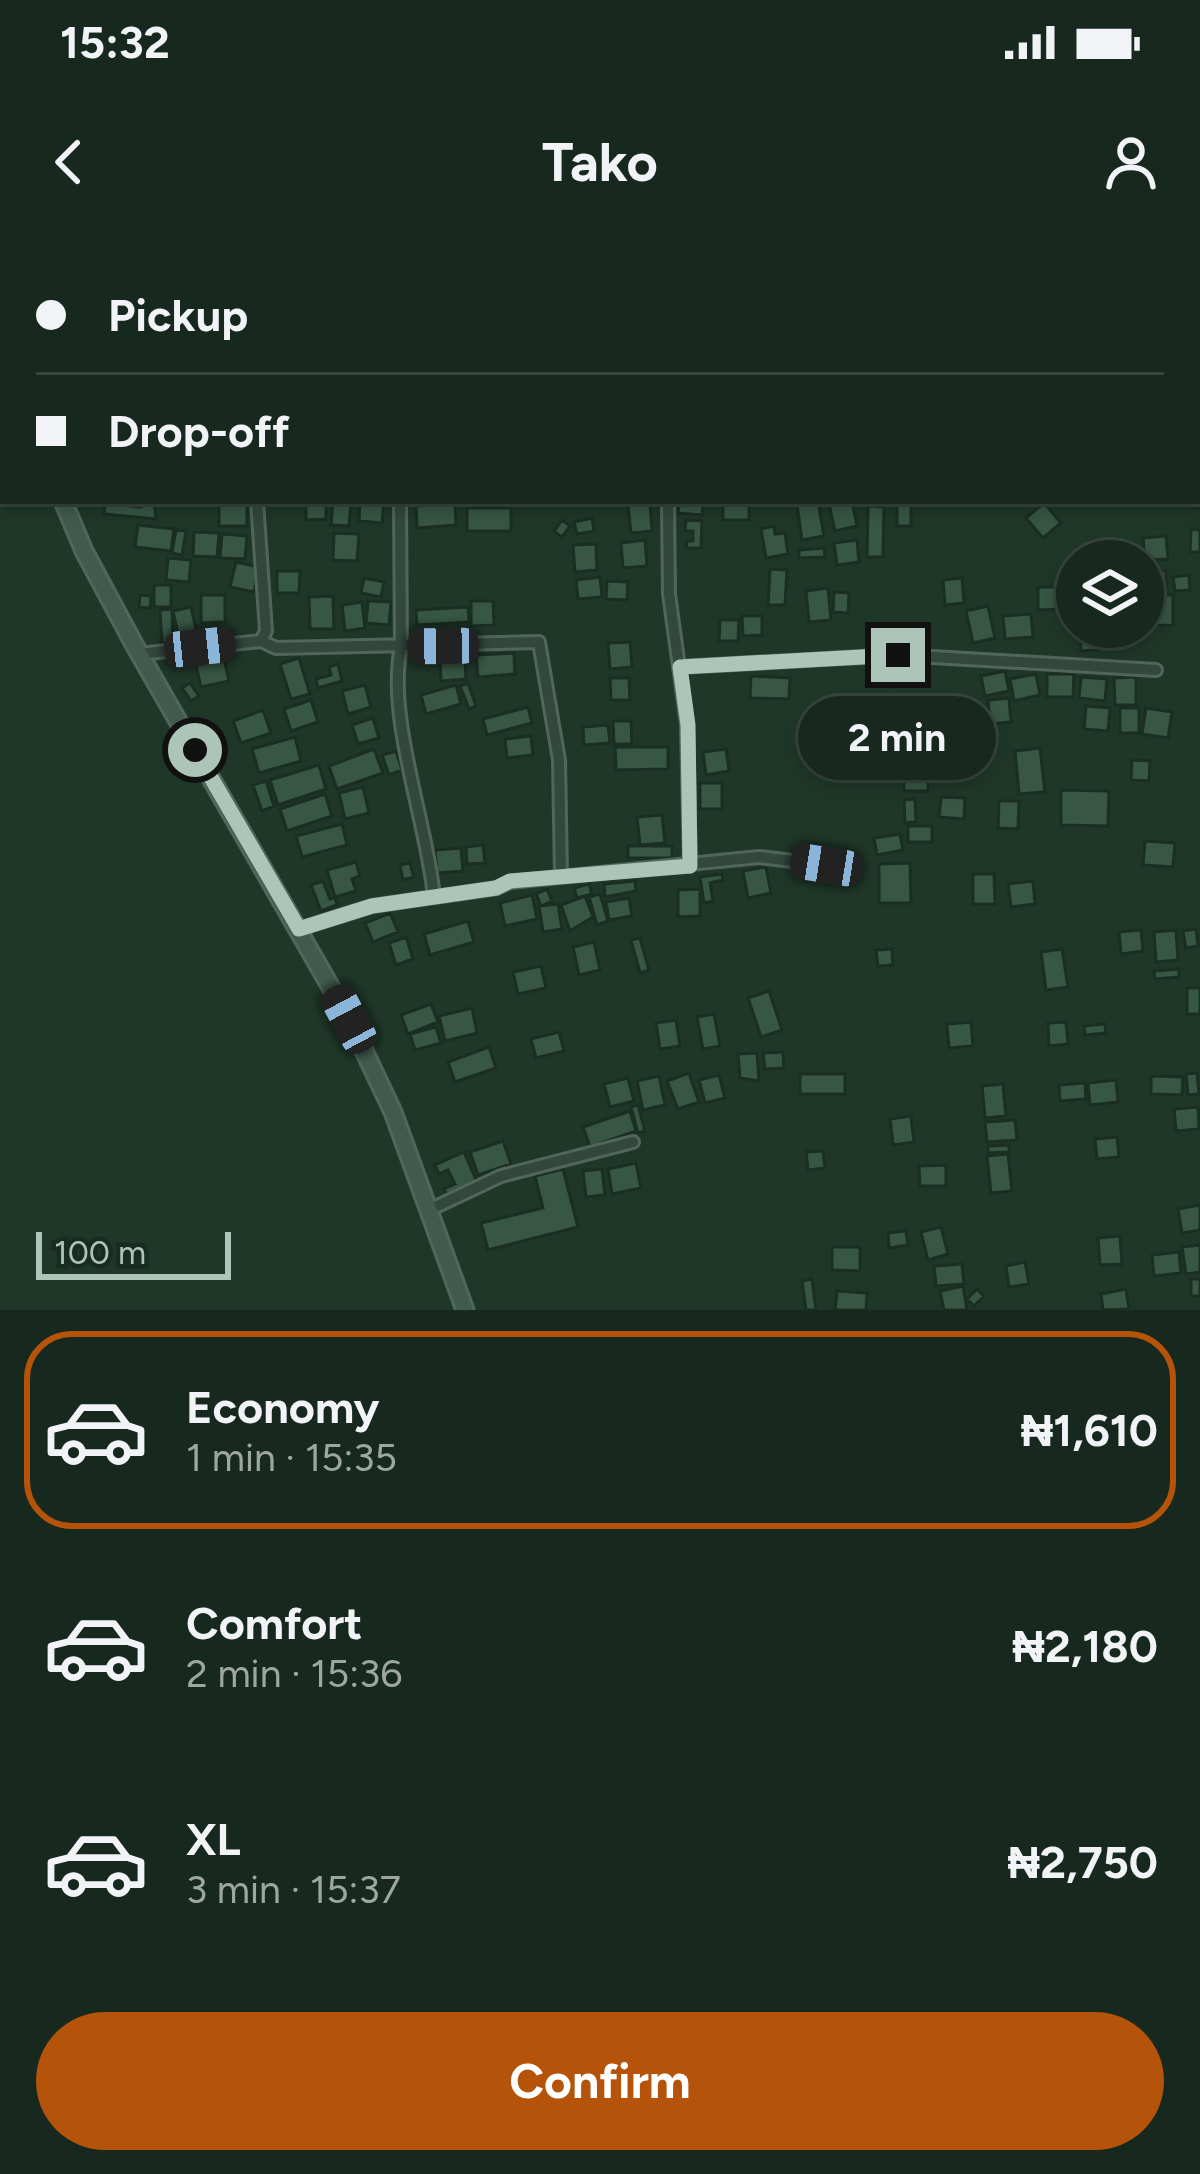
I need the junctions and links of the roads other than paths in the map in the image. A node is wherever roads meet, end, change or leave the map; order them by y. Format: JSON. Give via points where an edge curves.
{"nodes":[{"id":1,"x":64,"y":504,"type":"edge"},
{"id":2,"x":257,"y":504,"type":"edge"},
{"id":3,"x":400,"y":504,"type":"edge"},
{"id":4,"x":668,"y":504,"type":"edge"},
{"id":5,"x":261,"y":641,"type":"junction"},
{"id":6,"x":401,"y":647,"type":"junction"},
{"id":7,"x":140,"y":654,"type":"junction"},
{"id":8,"x":680,"y":667,"type":"junction"},
{"id":9,"x":1156,"y":670,"type":"dead end"},
{"id":10,"x":826,"y":865,"type":"dead end"},
{"id":11,"x":690,"y":866,"type":"junction"},
{"id":12,"x":561,"y":876,"type":"junction"},
{"id":13,"x":434,"y":896,"type":"junction"},
{"id":14,"x":299,"y":929,"type":"junction"},
{"id":15,"x":633,"y":1142,"type":"dead end"},
{"id":16,"x":429,"y":1210,"type":"junction"},
{"id":17,"x":465,"y":1310,"type":"edge"}],
"edges":[{"from":1,"to":7,"type":"main road"},
{"from":2,"to":5,"type":"street"},
{"from":3,"to":6,"type":"street"},
{"from":4,"to":8,"type":"street"},
{"from":5,"to":6,"type":"street","via":[[276,648]]},
{"from":5,"to":7,"type":"street"},
{"from":6,"to":12,"type":"street","via":[[539,642],[560,760]]},
{"from":6,"to":13,"type":"street","via":[[396,670]]},
{"from":7,"to":14,"type":"main road"},
{"from":8,"to":9,"type":"street","via":[[898,655]]},
{"from":8,"to":11,"type":"street"},
{"from":10,"to":11,"type":"street","via":[[777,857]]},
{"from":11,"to":12,"type":"street"},
{"from":12,"to":13,"type":"street"},
{"from":13,"to":14,"type":"street"},
{"from":14,"to":16,"type":"main road","via":[[372,1067]]},
{"from":15,"to":16,"type":"street","via":[[501,1176]]},
{"from":16,"to":17,"type":"main road"}]}
